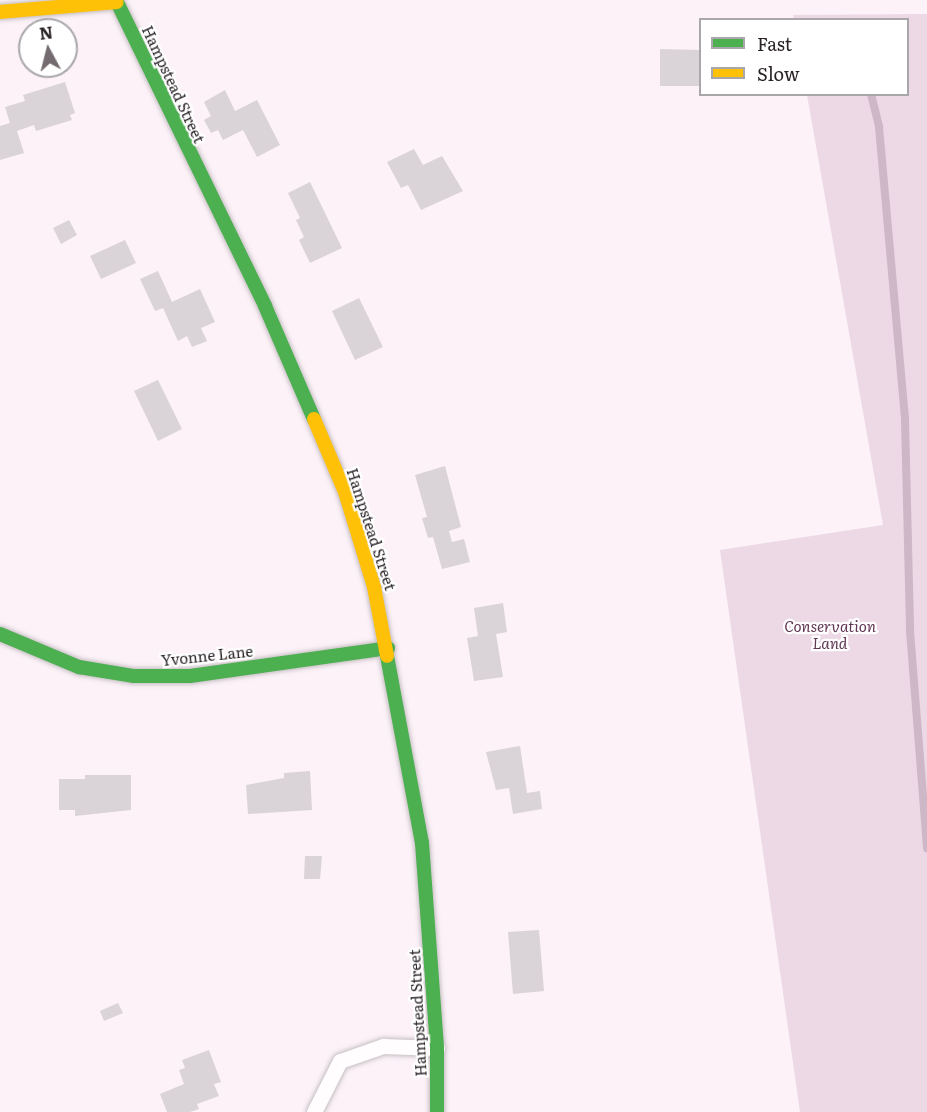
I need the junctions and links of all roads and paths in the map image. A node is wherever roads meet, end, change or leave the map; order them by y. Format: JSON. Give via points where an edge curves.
{"nodes":[{"id":1,"x":116,"y":1,"type":"edge"},
{"id":2,"x":0,"y":12,"type":"edge"},
{"id":3,"x":0,"y":634,"type":"edge"},
{"id":4,"x":388,"y":648,"type":"junction"},
{"id":5,"x":437,"y":1048,"type":"junction"},
{"id":6,"x":314,"y":1112,"type":"edge"},
{"id":7,"x":437,"y":1112,"type":"edge"}],
"edges":[{"from":1,"to":2,"type":"main road"},
{"from":1,"to":4,"type":"main road","name":"Hampstead Street","via":[[265,306],[345,492]]},
{"from":3,"to":4,"type":"main road","name":"Yvonne Lane","via":[[79,667],[134,676],[190,676]]},
{"from":4,"to":5,"type":"main road","name":"Hampstead Street","via":[[422,843]]},
{"from":5,"to":6,"type":"lane","via":[[383,1046],[340,1061]]},
{"from":5,"to":7,"type":"main road","name":"Hampstead Street"}]}
